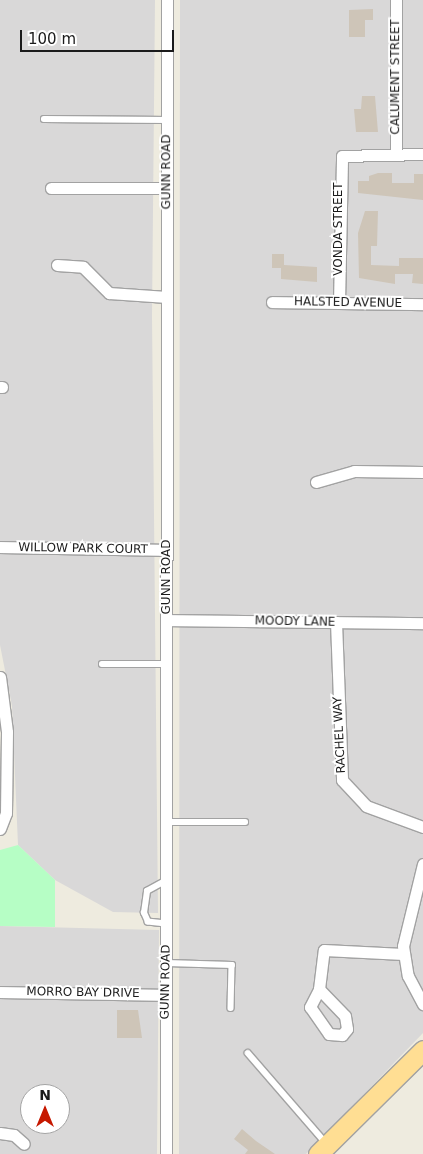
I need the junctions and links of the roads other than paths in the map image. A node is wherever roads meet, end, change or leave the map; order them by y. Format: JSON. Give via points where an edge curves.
{"nodes":[{"id":1,"x":167,"y":0,"type":"edge"},
{"id":2,"x":396,"y":0,"type":"edge"},
{"id":3,"x":44,"y":119,"type":"dead end"},
{"id":4,"x":167,"y":120,"type":"junction"},
{"id":5,"x":396,"y":154,"type":"junction"},
{"id":6,"x":423,"y":154,"type":"edge"},
{"id":7,"x":51,"y":188,"type":"dead end"},
{"id":8,"x":167,"y":188,"type":"junction"},
{"id":9,"x":57,"y":265,"type":"dead end"},
{"id":10,"x":167,"y":297,"type":"junction"},
{"id":11,"x":272,"y":302,"type":"dead end"},
{"id":12,"x":339,"y":303,"type":"junction"},
{"id":13,"x":423,"y":304,"type":"edge"},
{"id":14,"x":423,"y":472,"type":"edge"},
{"id":15,"x":316,"y":482,"type":"dead end"},
{"id":16,"x":0,"y":547,"type":"edge"},
{"id":17,"x":167,"y":550,"type":"junction"},
{"id":18,"x":167,"y":620,"type":"junction"},
{"id":19,"x":336,"y":622,"type":"junction"},
{"id":20,"x":423,"y":623,"type":"edge"},
{"id":21,"x":102,"y":664,"type":"dead end"},
{"id":22,"x":167,"y":664,"type":"junction"},
{"id":23,"x":0,"y":677,"type":"edge"},
{"id":24,"x":167,"y":822,"type":"junction"},
{"id":25,"x":245,"y":822,"type":"dead end"},
{"id":26,"x":423,"y":827,"type":"edge"},
{"id":27,"x":0,"y":829,"type":"edge"},
{"id":28,"x":423,"y":864,"type":"edge"},
{"id":29,"x":167,"y":880,"type":"junction"},
{"id":30,"x":167,"y":924,"type":"junction"},
{"id":31,"x":403,"y":954,"type":"junction"},
{"id":32,"x":167,"y":964,"type":"junction"},
{"id":33,"x":319,"y":990,"type":"dead end"},
{"id":34,"x":0,"y":992,"type":"edge"},
{"id":35,"x":166,"y":995,"type":"junction"},
{"id":36,"x":423,"y":1004,"type":"edge"},
{"id":37,"x":231,"y":1008,"type":"dead end"},
{"id":38,"x":423,"y":1050,"type":"edge"},
{"id":39,"x":248,"y":1053,"type":"dead end"},
{"id":40,"x":0,"y":1133,"type":"edge"},
{"id":41,"x":24,"y":1144,"type":"dead end"},
{"id":42,"x":323,"y":1149,"type":"edge"},
{"id":43,"x":166,"y":1154,"type":"edge"}],
"edges":[{"from":1,"to":4,"type":"street","name":"GUNN ROAD"},
{"from":2,"to":5,"type":"street","name":"CALUMENT STREET"},
{"from":3,"to":4,"type":"lane"},
{"from":4,"to":8,"type":"street","name":"GUNN ROAD"},
{"from":5,"to":6,"type":"street"},
{"from":5,"to":12,"type":"street","name":"VONDA STREET","via":[[342,156]]},
{"from":7,"to":8,"type":"street"},
{"from":8,"to":10,"type":"street","name":"GUNN ROAD"},
{"from":9,"to":10,"type":"street","via":[[83,268],[109,293]]},
{"from":10,"to":17,"type":"street","name":"GUNN ROAD"},
{"from":11,"to":12,"type":"street","name":"HALSTED AVENUE"},
{"from":12,"to":13,"type":"street","name":"HALSTED AVENUE"},
{"from":14,"to":15,"type":"street","via":[[354,471]]},
{"from":16,"to":17,"type":"street","name":"WILLOW PARK COURT"},
{"from":17,"to":18,"type":"street","name":"GUNN ROAD"},
{"from":18,"to":19,"type":"street","name":"MOODY LANE"},
{"from":18,"to":22,"type":"street","name":"GUNN ROAD"},
{"from":19,"to":20,"type":"street","name":"MOODY LANE"},
{"from":19,"to":26,"type":"street","name":"RACHEL WAY","via":[[342,780],[366,806]]},
{"from":21,"to":22,"type":"lane"},
{"from":22,"to":24,"type":"street","name":"GUNN ROAD"},
{"from":23,"to":27,"type":"street","via":[[7,732],[6,813]]},
{"from":24,"to":25,"type":"lane"},
{"from":24,"to":29,"type":"street","name":"GUNN ROAD"},
{"from":28,"to":31,"type":"street","via":[[404,929]]},
{"from":29,"to":30,"type":"street","name":"GUNN ROAD"},
{"from":29,"to":30,"type":"lane","via":[[147,892],[144,913],[148,922]]},
{"from":30,"to":32,"type":"street","name":"GUNN ROAD"},
{"from":31,"to":33,"type":"street","via":[[324,950]]},
{"from":31,"to":36,"type":"street","via":[[408,976]]},
{"from":32,"to":35,"type":"street","name":"GUNN ROAD"},
{"from":32,"to":37,"type":"lane","via":[[232,965]]},
{"from":34,"to":35,"type":"street","name":"MORRO BAY DRIVE"},
{"from":35,"to":43,"type":"street","name":"GUNN ROAD"},
{"from":38,"to":42,"type":"main road"},
{"from":39,"to":42,"type":"lane"},
{"from":40,"to":41,"type":"street","via":[[14,1135]]}]}
